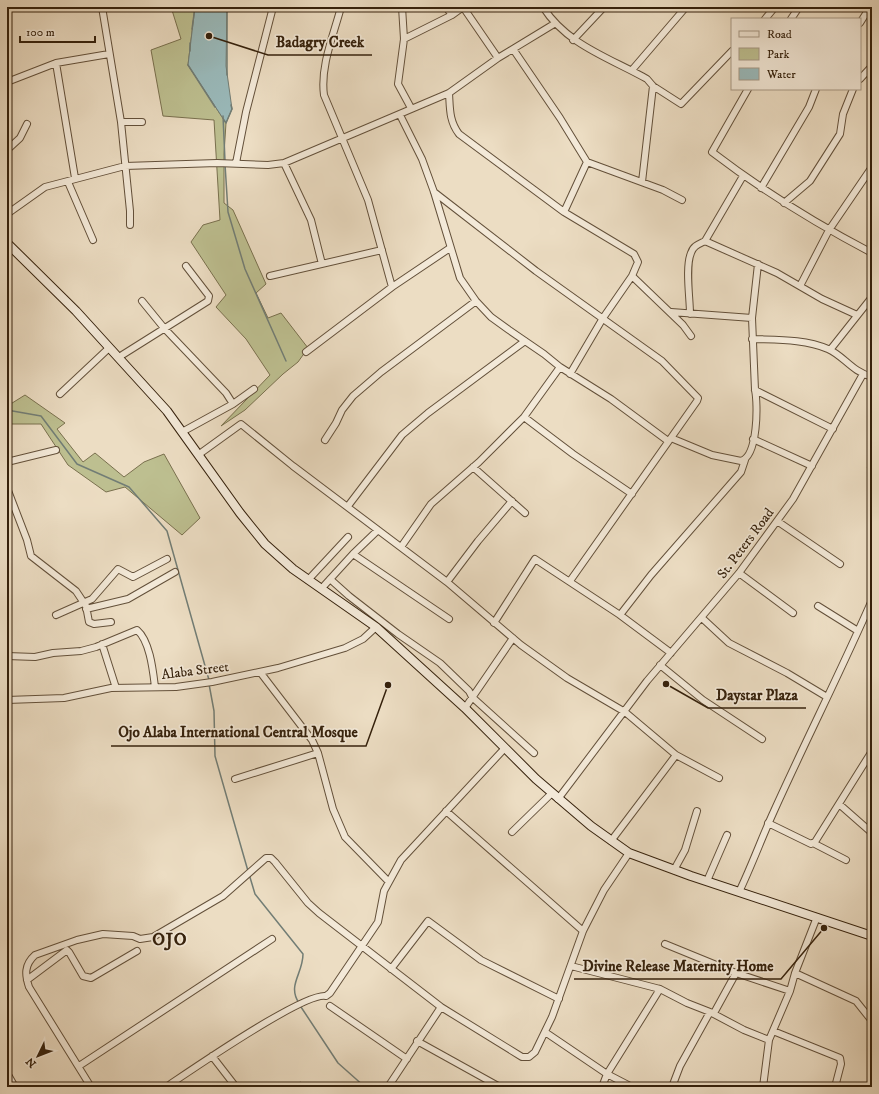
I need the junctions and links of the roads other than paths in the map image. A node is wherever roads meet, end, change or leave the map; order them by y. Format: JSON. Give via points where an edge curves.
{"nodes":[{"id":1,"x":102,"y":7,"type":"edge"},
{"id":2,"x":273,"y":7,"type":"edge"},
{"id":3,"x":341,"y":7,"type":"edge"},
{"id":4,"x":402,"y":7,"type":"edge"},
{"id":5,"x":446,"y":7,"type":"edge"},
{"id":6,"x":463,"y":7,"type":"edge"},
{"id":7,"x":543,"y":7,"type":"edge"},
{"id":8,"x":604,"y":7,"type":"edge"},
{"id":9,"x":686,"y":7,"type":"edge"},
{"id":10,"x":775,"y":7,"type":"edge"},
{"id":11,"x":799,"y":7,"type":"edge"},
{"id":12,"x":870,"y":7,"type":"edge"},
{"id":13,"x":452,"y":16,"type":"junction"},
{"id":14,"x":766,"y":18,"type":"edge"},
{"id":15,"x":791,"y":18,"type":"edge"},
{"id":16,"x":861,"y":21,"type":"edge"},
{"id":17,"x":554,"y":24,"type":"junction"},
{"id":18,"x":404,"y":40,"type":"junction"},
{"id":19,"x":573,"y":40,"type":"junction"},
{"id":20,"x":513,"y":50,"type":"junction"},
{"id":21,"x":731,"y":52,"type":"edge"},
{"id":22,"x":109,"y":54,"type":"junction"},
{"id":23,"x":498,"y":58,"type":"junction"},
{"id":24,"x":56,"y":63,"type":"junction"},
{"id":25,"x":872,"y":66,"type":"edge"},
{"id":26,"x":632,"y":70,"type":"junction"},
{"id":27,"x":861,"y":79,"type":"edge"},
{"id":28,"x":7,"y":82,"type":"edge"},
{"id":29,"x":653,"y":86,"type":"junction"},
{"id":30,"x":747,"y":90,"type":"edge"},
{"id":31,"x":816,"y":90,"type":"edge"},
{"id":32,"x":853,"y":90,"type":"edge"},
{"id":33,"x":449,"y":93,"type":"junction"},
{"id":34,"x":411,"y":108,"type":"junction"},
{"id":35,"x":400,"y":115,"type":"junction"},
{"id":36,"x":121,"y":122,"type":"junction"},
{"id":37,"x":142,"y":122,"type":"dead end"},
{"id":38,"x":27,"y":124,"type":"dead end"},
{"id":39,"x":341,"y":139,"type":"junction"},
{"id":40,"x":7,"y":150,"type":"edge"},
{"id":41,"x":587,"y":162,"type":"junction"},
{"id":42,"x":234,"y":163,"type":"junction"},
{"id":43,"x":284,"y":163,"type":"junction"},
{"id":44,"x":125,"y":166,"type":"junction"},
{"id":45,"x":872,"y":167,"type":"edge"},
{"id":46,"x":743,"y":176,"type":"junction"},
{"id":47,"x":75,"y":178,"type":"junction"},
{"id":48,"x":68,"y":182,"type":"junction"},
{"id":49,"x":642,"y":182,"type":"junction"},
{"id":50,"x":761,"y":188,"type":"junction"},
{"id":51,"x":434,"y":192,"type":"junction"},
{"id":52,"x":682,"y":200,"type":"dead end"},
{"id":53,"x":784,"y":203,"type":"junction"},
{"id":54,"x":564,"y":212,"type":"junction"},
{"id":55,"x":7,"y":214,"type":"edge"},
{"id":56,"x":130,"y":225,"type":"dead end"},
{"id":57,"x":828,"y":230,"type":"junction"},
{"id":58,"x":93,"y":240,"type":"dead end"},
{"id":59,"x":705,"y":241,"type":"junction"},
{"id":60,"x":7,"y":242,"type":"edge"},
{"id":61,"x":450,"y":248,"type":"junction"},
{"id":62,"x":382,"y":250,"type":"junction"},
{"id":63,"x":872,"y":252,"type":"edge"},
{"id":64,"x":322,"y":264,"type":"junction"},
{"id":65,"x":758,"y":264,"type":"junction"},
{"id":66,"x":186,"y":266,"type":"dead end"},
{"id":67,"x":270,"y":276,"type":"dead end"},
{"id":68,"x":632,"y":276,"type":"junction"},
{"id":69,"x":800,"y":286,"type":"junction"},
{"id":70,"x":392,"y":287,"type":"junction"},
{"id":71,"x":872,"y":297,"type":"edge"},
{"id":72,"x":142,"y":301,"type":"dead end"},
{"id":73,"x":476,"y":301,"type":"junction"},
{"id":74,"x":671,"y":312,"type":"junction"},
{"id":75,"x":690,"y":314,"type":"junction"},
{"id":76,"x":857,"y":315,"type":"junction"},
{"id":77,"x":603,"y":318,"type":"junction"},
{"id":78,"x":752,"y":318,"type":"junction"},
{"id":79,"x":164,"y":328,"type":"junction"},
{"id":80,"x":691,"y":336,"type":"dead end"},
{"id":81,"x":752,"y":338,"type":"junction"},
{"id":82,"x":525,"y":341,"type":"junction"},
{"id":83,"x":109,"y":348,"type":"junction"},
{"id":84,"x":830,"y":350,"type":"junction"},
{"id":85,"x":306,"y":352,"type":"dead end"},
{"id":86,"x":119,"y":357,"type":"junction"},
{"id":87,"x":560,"y":367,"type":"junction"},
{"id":88,"x":570,"y":374,"type":"junction"},
{"id":89,"x":863,"y":374,"type":"junction"},
{"id":90,"x":872,"y":377,"type":"edge"},
{"id":91,"x":254,"y":389,"type":"dead end"},
{"id":92,"x":755,"y":390,"type":"junction"},
{"id":93,"x":60,"y":394,"type":"dead end"},
{"id":94,"x":233,"y":404,"type":"junction"},
{"id":95,"x":524,"y":417,"type":"junction"},
{"id":96,"x":833,"y":429,"type":"junction"},
{"id":97,"x":183,"y":433,"type":"junction"},
{"id":98,"x":753,"y":439,"type":"junction"},
{"id":99,"x":325,"y":440,"type":"dead end"},
{"id":100,"x":670,"y":440,"type":"junction"},
{"id":101,"x":56,"y":450,"type":"dead end"},
{"id":102,"x":198,"y":455,"type":"junction"},
{"id":103,"x":745,"y":460,"type":"junction"},
{"id":104,"x":7,"y":462,"type":"edge"},
{"id":105,"x":812,"y":466,"type":"junction"},
{"id":106,"x":473,"y":467,"type":"junction"},
{"id":107,"x":7,"y":488,"type":"edge"},
{"id":108,"x":632,"y":494,"type":"junction"},
{"id":109,"x":512,"y":501,"type":"junction"},
{"id":110,"x":348,"y":506,"type":"junction"},
{"id":111,"x":525,"y":513,"type":"dead end"},
{"id":112,"x":777,"y":521,"type":"junction"},
{"id":113,"x":378,"y":530,"type":"junction"},
{"id":114,"x":348,"y":536,"type":"dead end"},
{"id":115,"x":401,"y":547,"type":"junction"},
{"id":116,"x":352,"y":554,"type":"junction"},
{"id":117,"x":167,"y":559,"type":"dead end"},
{"id":118,"x":840,"y":564,"type":"dead end"},
{"id":119,"x":175,"y":572,"type":"dead end"},
{"id":120,"x":739,"y":573,"type":"junction"},
{"id":121,"x":330,"y":579,"type":"junction"},
{"id":122,"x":308,"y":580,"type":"junction"},
{"id":123,"x":570,"y":581,"type":"junction"},
{"id":124,"x":446,"y":582,"type":"junction"},
{"id":125,"x":321,"y":589,"type":"junction"},
{"id":126,"x":872,"y":600,"type":"edge"},
{"id":127,"x":86,"y":606,"type":"junction"},
{"id":128,"x":818,"y":606,"type":"dead end"},
{"id":129,"x":793,"y":613,"type":"dead end"},
{"id":130,"x":56,"y":615,"type":"dead end"},
{"id":131,"x":620,"y":615,"type":"junction"},
{"id":132,"x":449,"y":618,"type":"dead end"},
{"id":133,"x":702,"y":618,"type":"junction"},
{"id":134,"x":111,"y":622,"type":"dead end"},
{"id":135,"x":494,"y":623,"type":"junction"},
{"id":136,"x":376,"y":627,"type":"junction"},
{"id":137,"x":858,"y":631,"type":"junction"},
{"id":138,"x":513,"y":638,"type":"junction"},
{"id":139,"x":102,"y":644,"type":"junction"},
{"id":140,"x":671,"y":653,"type":"junction"},
{"id":141,"x":7,"y":656,"type":"edge"},
{"id":142,"x":660,"y":665,"type":"junction"},
{"id":143,"x":260,"y":672,"type":"junction"},
{"id":144,"x":155,"y":687,"type":"junction"},
{"id":145,"x":116,"y":688,"type":"junction"},
{"id":146,"x":472,"y":697,"type":"junction"},
{"id":147,"x":827,"y":697,"type":"junction"},
{"id":148,"x":7,"y":700,"type":"edge"},
{"id":149,"x":465,"y":708,"type":"junction"},
{"id":150,"x":625,"y":712,"type":"junction"},
{"id":151,"x":762,"y":739,"type":"dead end"},
{"id":152,"x":505,"y":748,"type":"junction"},
{"id":153,"x":872,"y":752,"type":"edge"},
{"id":154,"x":318,"y":753,"type":"junction"},
{"id":155,"x":534,"y":753,"type":"dead end"},
{"id":156,"x":676,"y":755,"type":"junction"},
{"id":157,"x":719,"y":778,"type":"dead end"},
{"id":158,"x":234,"y":779,"type":"dead end"},
{"id":159,"x":555,"y":796,"type":"junction"},
{"id":160,"x":839,"y":804,"type":"junction"},
{"id":161,"x":446,"y":811,"type":"junction"},
{"id":162,"x":698,"y":811,"type":"dead end"},
{"id":163,"x":768,"y":823,"type":"junction"},
{"id":164,"x":512,"y":832,"type":"dead end"},
{"id":165,"x":872,"y":833,"type":"edge"},
{"id":166,"x":727,"y":835,"type":"dead end"},
{"id":167,"x":611,"y":841,"type":"junction"},
{"id":168,"x":813,"y":843,"type":"junction"},
{"id":169,"x":629,"y":853,"type":"junction"},
{"id":170,"x":846,"y":860,"type":"dead end"},
{"id":171,"x":674,"y":870,"type":"junction"},
{"id":172,"x":388,"y":881,"type":"junction"},
{"id":173,"x":707,"y":881,"type":"junction"},
{"id":174,"x":739,"y":892,"type":"junction"},
{"id":175,"x":817,"y":917,"type":"junction"},
{"id":176,"x":583,"y":931,"type":"junction"},
{"id":177,"x":872,"y":936,"type":"edge"},
{"id":178,"x":272,"y":939,"type":"dead end"},
{"id":179,"x":665,"y":944,"type":"dead end"},
{"id":180,"x":363,"y":946,"type":"junction"},
{"id":181,"x":137,"y":951,"type":"dead end"},
{"id":182,"x":571,"y":966,"type":"junction"},
{"id":183,"x":391,"y":969,"type":"junction"},
{"id":184,"x":736,"y":973,"type":"junction"},
{"id":185,"x":795,"y":973,"type":"junction"},
{"id":186,"x":27,"y":980,"type":"junction"},
{"id":187,"x":660,"y":989,"type":"junction"},
{"id":188,"x":790,"y":991,"type":"junction"},
{"id":189,"x":559,"y":999,"type":"junction"},
{"id":190,"x":330,"y":1006,"type":"dead end"},
{"id":191,"x":441,"y":1007,"type":"junction"},
{"id":192,"x":712,"y":1013,"type":"junction"},
{"id":193,"x":872,"y":1021,"type":"edge"},
{"id":194,"x":773,"y":1031,"type":"junction"},
{"id":195,"x":545,"y":1032,"type":"junction"},
{"id":196,"x":769,"y":1040,"type":"junction"},
{"id":197,"x":417,"y":1041,"type":"junction"},
{"id":198,"x":212,"y":1056,"type":"junction"},
{"id":199,"x":407,"y":1059,"type":"junction"},
{"id":200,"x":79,"y":1066,"type":"junction"},
{"id":201,"x":7,"y":1073,"type":"edge"},
{"id":202,"x":607,"y":1074,"type":"junction"},
{"id":203,"x":15,"y":1087,"type":"edge"},
{"id":204,"x":90,"y":1087,"type":"edge"},
{"id":205,"x":166,"y":1087,"type":"edge"},
{"id":206,"x":236,"y":1087,"type":"edge"},
{"id":207,"x":388,"y":1087,"type":"edge"},
{"id":208,"x":500,"y":1087,"type":"edge"},
{"id":209,"x":602,"y":1087,"type":"edge"},
{"id":210,"x":632,"y":1087,"type":"edge"},
{"id":211,"x":672,"y":1087,"type":"edge"},
{"id":212,"x":763,"y":1087,"type":"edge"},
{"id":213,"x":835,"y":1087,"type":"edge"}],
"edges":[{"from":1,"to":22,"type":"street"},
{"from":2,"to":42,"type":"street"},
{"from":3,"to":39,"type":"street","via":[[327,57],[323,88]]},
{"from":4,"to":18,"type":"street"},
{"from":5,"to":13,"type":"street"},
{"from":6,"to":13,"type":"street"},
{"from":6,"to":23,"type":"street"},
{"from":7,"to":17,"type":"street"},
{"from":8,"to":19,"type":"street"},
{"from":9,"to":26,"type":"street"},
{"from":10,"to":14,"type":"street"},
{"from":11,"to":15,"type":"street"},
{"from":12,"to":16,"type":"street"},
{"from":13,"to":18,"type":"street"},
{"from":17,"to":19,"type":"street"},
{"from":17,"to":20,"type":"street"},
{"from":18,"to":34,"type":"street","via":[[398,84]]},
{"from":19,"to":26,"type":"street"},
{"from":20,"to":23,"type":"street"},
{"from":20,"to":41,"type":"street"},
{"from":21,"to":29,"type":"street","via":[[681,104]]},
{"from":22,"to":24,"type":"street"},
{"from":22,"to":36,"type":"street"},
{"from":23,"to":33,"type":"street"},
{"from":24,"to":28,"type":"street"},
{"from":24,"to":47,"type":"street"},
{"from":25,"to":27,"type":"street"},
{"from":26,"to":29,"type":"street"},
{"from":29,"to":49,"type":"street"},
{"from":30,"to":46,"type":"street","via":[[712,152]]},
{"from":31,"to":50,"type":"street","via":[[809,107]]},
{"from":32,"to":53,"type":"street","via":[[843,114],[840,134],[810,181]]},
{"from":33,"to":34,"type":"street"},
{"from":33,"to":54,"type":"street","via":[[451,119],[459,134]]},
{"from":34,"to":35,"type":"street"},
{"from":35,"to":39,"type":"street"},
{"from":35,"to":51,"type":"street"},
{"from":36,"to":37,"type":"street"},
{"from":36,"to":44,"type":"street"},
{"from":38,"to":40,"type":"street","via":[[20,138]]},
{"from":39,"to":43,"type":"street"},
{"from":39,"to":62,"type":"street","via":[[368,200]]},
{"from":41,"to":49,"type":"street"},
{"from":41,"to":54,"type":"street"},
{"from":42,"to":43,"type":"street"},
{"from":42,"to":44,"type":"street"},
{"from":43,"to":64,"type":"street","via":[[311,220]]},
{"from":44,"to":47,"type":"street"},
{"from":44,"to":56,"type":"street"},
{"from":45,"to":57,"type":"street"},
{"from":46,"to":50,"type":"street"},
{"from":46,"to":59,"type":"street"},
{"from":47,"to":48,"type":"street"},
{"from":48,"to":55,"type":"street","via":[[44,187]]},
{"from":48,"to":58,"type":"street"},
{"from":49,"to":52,"type":"street"},
{"from":50,"to":53,"type":"street"},
{"from":51,"to":61,"type":"street"},
{"from":51,"to":77,"type":"street","via":[[536,271]]},
{"from":53,"to":57,"type":"street"},
{"from":54,"to":68,"type":"street","via":[[634,254],[638,262]]},
{"from":57,"to":63,"type":"street"},
{"from":57,"to":69,"type":"street"},
{"from":59,"to":65,"type":"street"},
{"from":59,"to":75,"type":"street","via":[[690,253]]},
{"from":60,"to":83,"type":"main road"},
{"from":61,"to":70,"type":"street"},
{"from":61,"to":73,"type":"street","via":[[460,278]]},
{"from":62,"to":64,"type":"street"},
{"from":62,"to":70,"type":"street"},
{"from":64,"to":67,"type":"street"},
{"from":65,"to":69,"type":"street"},
{"from":65,"to":78,"type":"street"},
{"from":66,"to":79,"type":"street","via":[[209,299]]},
{"from":68,"to":74,"type":"street"},
{"from":68,"to":77,"type":"street"},
{"from":69,"to":76,"type":"street"},
{"from":70,"to":85,"type":"street"},
{"from":71,"to":76,"type":"street"},
{"from":72,"to":79,"type":"street"},
{"from":73,"to":82,"type":"street","via":[[491,317]]},
{"from":73,"to":99,"type":"street","via":[[353,396]]},
{"from":74,"to":75,"type":"street"},
{"from":74,"to":80,"type":"street"},
{"from":75,"to":78,"type":"street"},
{"from":76,"to":84,"type":"street"},
{"from":77,"to":88,"type":"street"},
{"from":77,"to":100,"type":"street","via":[[662,361],[698,398]]},
{"from":78,"to":81,"type":"street"},
{"from":79,"to":86,"type":"street"},
{"from":79,"to":94,"type":"street","via":[[226,393]]},
{"from":81,"to":84,"type":"street","via":[[794,341]]},
{"from":81,"to":92,"type":"street"},
{"from":82,"to":87,"type":"street"},
{"from":82,"to":110,"type":"street","via":[[402,435]]},
{"from":83,"to":86,"type":"main road"},
{"from":83,"to":93,"type":"street"},
{"from":84,"to":89,"type":"street"},
{"from":86,"to":97,"type":"main road"},
{"from":87,"to":88,"type":"street"},
{"from":87,"to":95,"type":"street"},
{"from":88,"to":100,"type":"street"},
{"from":89,"to":90,"type":"street"},
{"from":89,"to":96,"type":"street","name":"St. Peters Road"},
{"from":91,"to":94,"type":"street"},
{"from":92,"to":96,"type":"street"},
{"from":92,"to":98,"type":"street","via":[[757,401]]},
{"from":94,"to":97,"type":"street"},
{"from":95,"to":106,"type":"street"},
{"from":95,"to":108,"type":"street"},
{"from":96,"to":105,"type":"street","name":"St. Peters Road"},
{"from":97,"to":102,"type":"main road"},
{"from":98,"to":103,"type":"street"},
{"from":98,"to":105,"type":"street"},
{"from":100,"to":103,"type":"street","via":[[712,455]]},
{"from":100,"to":108,"type":"street"},
{"from":101,"to":104,"type":"street"},
{"from":102,"to":110,"type":"street","via":[[241,424]]},
{"from":102,"to":122,"type":"main road","via":[[265,544]]},
{"from":103,"to":131,"type":"street","via":[[740,472]]},
{"from":105,"to":112,"type":"street","name":"St. Peters Road"},
{"from":106,"to":109,"type":"street"},
{"from":106,"to":115,"type":"street","via":[[431,504]]},
{"from":107,"to":127,"type":"street","via":[[31,556],[76,591]]},
{"from":108,"to":123,"type":"street"},
{"from":109,"to":111,"type":"street"},
{"from":109,"to":124,"type":"street"},
{"from":110,"to":113,"type":"street"},
{"from":112,"to":118,"type":"street"},
{"from":112,"to":120,"type":"street","name":"St. Peters Road"},
{"from":113,"to":115,"type":"street"},
{"from":113,"to":116,"type":"street"},
{"from":114,"to":122,"type":"street"},
{"from":115,"to":124,"type":"street"},
{"from":116,"to":121,"type":"street"},
{"from":116,"to":132,"type":"street"},
{"from":117,"to":127,"type":"street","via":[[133,577],[118,569]]},
{"from":119,"to":127,"type":"street","via":[[128,599]]},
{"from":120,"to":129,"type":"street"},
{"from":120,"to":133,"type":"street","name":"St. Peters Road"},
{"from":121,"to":125,"type":"street"},
{"from":121,"to":146,"type":"street","via":[[398,634],[440,663]]},
{"from":122,"to":125,"type":"main road"},
{"from":123,"to":131,"type":"street"},
{"from":123,"to":135,"type":"street","via":[[535,559]]},
{"from":124,"to":135,"type":"street"},
{"from":125,"to":136,"type":"main road"},
{"from":126,"to":137,"type":"street"},
{"from":127,"to":130,"type":"street"},
{"from":127,"to":134,"type":"street","via":[[91,623]]},
{"from":128,"to":137,"type":"street"},
{"from":131,"to":140,"type":"street"},
{"from":133,"to":140,"type":"street","name":"St. Peters Road"},
{"from":133,"to":147,"type":"street","via":[[729,643]]},
{"from":135,"to":138,"type":"street"},
{"from":136,"to":143,"type":"street","name":"Alaba Street","via":[[357,643]]},
{"from":136,"to":149,"type":"main road"},
{"from":137,"to":147,"type":"street"},
{"from":138,"to":146,"type":"street"},
{"from":138,"to":150,"type":"street","via":[[568,678]]},
{"from":139,"to":141,"type":"street","via":[[90,649],[35,657]]},
{"from":139,"to":144,"type":"street","via":[[134,630],[139,632],[150,657]]},
{"from":139,"to":145,"type":"street"},
{"from":140,"to":142,"type":"street","name":"St. Peters Road"},
{"from":142,"to":150,"type":"street","name":"St. Peters Road"},
{"from":142,"to":151,"type":"street","via":[[703,700]]},
{"from":143,"to":144,"type":"street","name":"Alaba Street","via":[[176,687]]},
{"from":143,"to":154,"type":"street","via":[[295,716]]},
{"from":144,"to":145,"type":"street","name":"Alaba Street"},
{"from":145,"to":148,"type":"street","name":"Alaba Street","via":[[64,698]]},
{"from":146,"to":149,"type":"street"},
{"from":146,"to":155,"type":"street"},
{"from":147,"to":163,"type":"street"},
{"from":149,"to":152,"type":"main road"},
{"from":150,"to":156,"type":"street"},
{"from":150,"to":159,"type":"street","name":"St. Peters Road"},
{"from":152,"to":159,"type":"main road"},
{"from":152,"to":161,"type":"street"},
{"from":153,"to":160,"type":"street"},
{"from":154,"to":158,"type":"street"},
{"from":154,"to":172,"type":"street","via":[[333,809],[345,837]]},
{"from":156,"to":157,"type":"street"},
{"from":156,"to":167,"type":"street"},
{"from":159,"to":164,"type":"street","name":"St. Peters Road"},
{"from":159,"to":167,"type":"main road"},
{"from":160,"to":165,"type":"street"},
{"from":160,"to":168,"type":"street"},
{"from":161,"to":172,"type":"street","via":[[401,860]]},
{"from":161,"to":176,"type":"street"},
{"from":162,"to":171,"type":"street","via":[[685,850]]},
{"from":163,"to":168,"type":"street"},
{"from":163,"to":174,"type":"street"},
{"from":166,"to":173,"type":"street"},
{"from":167,"to":169,"type":"main road"},
{"from":168,"to":170,"type":"street"},
{"from":169,"to":171,"type":"main road"},
{"from":169,"to":176,"type":"street","via":[[604,890]]},
{"from":171,"to":173,"type":"main road"},
{"from":172,"to":180,"type":"street","via":[[378,922]]},
{"from":173,"to":174,"type":"main road"},
{"from":174,"to":175,"type":"main road"},
{"from":175,"to":177,"type":"main road"},
{"from":175,"to":185,"type":"street"},
{"from":176,"to":182,"type":"street"},
{"from":178,"to":200,"type":"street"},
{"from":179,"to":184,"type":"street"},
{"from":180,"to":183,"type":"street"},
{"from":180,"to":186,"type":"street","via":[[319,913],[275,862],[266,858],[223,896],[154,937],[140,939],[133,936],[103,934],[77,940],[35,955],[28,964]]},
{"from":180,"to":198,"type":"street","via":[[326,996],[321,995],[259,1026]]},
{"from":181,"to":186,"type":"street","via":[[87,978],[83,976],[67,950]]},
{"from":182,"to":187,"type":"street"},
{"from":182,"to":189,"type":"street"},
{"from":183,"to":189,"type":"street","via":[[428,921],[481,960]]},
{"from":183,"to":191,"type":"street"},
{"from":184,"to":188,"type":"street"},
{"from":184,"to":192,"type":"street"},
{"from":185,"to":188,"type":"street"},
{"from":185,"to":193,"type":"street","via":[[856,1001]]},
{"from":186,"to":200,"type":"street"},
{"from":187,"to":192,"type":"street"},
{"from":187,"to":202,"type":"street"},
{"from":188,"to":194,"type":"street"},
{"from":189,"to":195,"type":"street"},
{"from":190,"to":199,"type":"street"},
{"from":191,"to":195,"type":"street","via":[[522,1057],[529,1057],[535,1052]]},
{"from":191,"to":197,"type":"street"},
{"from":192,"to":196,"type":"street"},
{"from":192,"to":211,"type":"street","via":[[680,1066]]},
{"from":194,"to":196,"type":"street"},
{"from":194,"to":213,"type":"street","via":[[840,1058],[841,1064]]},
{"from":195,"to":202,"type":"street"},
{"from":196,"to":212,"type":"street"},
{"from":197,"to":199,"type":"street"},
{"from":197,"to":208,"type":"street"},
{"from":198,"to":205,"type":"street"},
{"from":198,"to":206,"type":"street"},
{"from":199,"to":207,"type":"street"},
{"from":200,"to":204,"type":"street"},
{"from":201,"to":203,"type":"street"},
{"from":202,"to":209,"type":"street"},
{"from":202,"to":210,"type":"street"}]}
